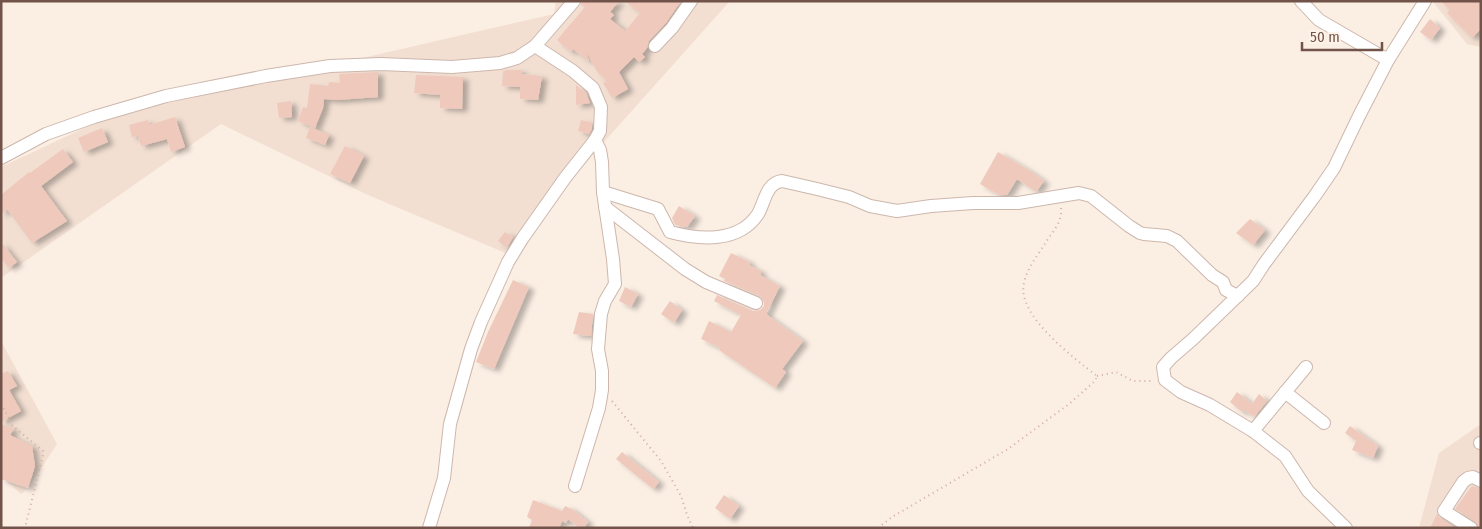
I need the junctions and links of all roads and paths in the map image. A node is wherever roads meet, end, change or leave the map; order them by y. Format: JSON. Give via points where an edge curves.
{"nodes":[{"id":1,"x":574,"y":1,"type":"edge"},
{"id":2,"x":691,"y":1,"type":"edge"},
{"id":3,"x":1301,"y":1,"type":"edge"},
{"id":4,"x":1425,"y":1,"type":"edge"},
{"id":5,"x":535,"y":46,"type":"junction"},
{"id":6,"x":655,"y":46,"type":"dead end"},
{"id":7,"x":1388,"y":60,"type":"junction"},
{"id":8,"x":595,"y":140,"type":"junction"},
{"id":9,"x":1,"y":158,"type":"edge"},
{"id":10,"x":603,"y":192,"type":"junction"},
{"id":11,"x":1059,"y":196,"type":"junction"},
{"id":12,"x":605,"y":206,"type":"junction"},
{"id":13,"x":1238,"y":296,"type":"junction"},
{"id":14,"x":756,"y":303,"type":"dead end"},
{"id":15,"x":1306,"y":367,"type":"dead end"},
{"id":16,"x":1096,"y":376,"type":"junction"},
{"id":17,"x":1165,"y":380,"type":"junction"},
{"id":18,"x":602,"y":390,"type":"junction"},
{"id":19,"x":1285,"y":392,"type":"junction"},
{"id":20,"x":1,"y":404,"type":"edge"},
{"id":21,"x":1324,"y":422,"type":"dead end"},
{"id":22,"x":1253,"y":431,"type":"junction"},
{"id":23,"x":1481,"y":481,"type":"edge"},
{"id":24,"x":575,"y":486,"type":"dead end"},
{"id":25,"x":25,"y":528,"type":"edge"},
{"id":26,"x":429,"y":528,"type":"edge"},
{"id":27,"x":693,"y":528,"type":"edge"},
{"id":28,"x":878,"y":528,"type":"edge"},
{"id":29,"x":1346,"y":528,"type":"edge"},
{"id":30,"x":1471,"y":528,"type":"edge"}],
"edges":[{"from":1,"to":5,"type":"street"},
{"from":2,"to":6,"type":"street"},
{"from":3,"to":7,"type":"street","via":[[1318,20]]},
{"from":4,"to":7,"type":"street"},
{"from":5,"to":8,"type":"street","via":[[593,88],[601,107],[600,131]]},
{"from":5,"to":9,"type":"street","via":[[517,58],[500,63],[452,68],[381,64],[330,66],[166,96],[46,134]]},
{"from":7,"to":13,"type":"street","via":[[1334,168],[1253,281]]},
{"from":8,"to":10,"type":"street","via":[[602,162]]},
{"from":8,"to":26,"type":"street","via":[[522,239],[508,262],[482,322],[450,424],[444,478]]},
{"from":10,"to":11,"type":"street","via":[[658,209],[670,232],[713,237],[734,234],[748,225],[758,213],[769,189],[782,181],[897,211],[965,203],[1018,203]]},
{"from":10,"to":12,"type":"street"},
{"from":11,"to":13,"type":"street","via":[[1079,193],[1091,196],[1140,233],[1172,238],[1223,282],[1226,290]]},
{"from":11,"to":16,"type":"path","via":[[1061,220],[1028,271],[1023,296],[1037,323]]},
{"from":12,"to":14,"type":"street","via":[[685,269],[706,282]]},
{"from":12,"to":18,"type":"street","via":[[615,284],[601,314],[598,349]]},
{"from":13,"to":17,"type":"street","via":[[1163,367]]},
{"from":15,"to":19,"type":"street"},
{"from":16,"to":17,"type":"path","via":[[1116,372],[1133,381]]},
{"from":16,"to":28,"type":"path","via":[[1093,384],[1075,399],[1008,449]]},
{"from":17,"to":22,"type":"street"},
{"from":18,"to":24,"type":"street"},
{"from":18,"to":27,"type":"path","via":[[661,461],[681,496]]},
{"from":19,"to":21,"type":"street"},
{"from":19,"to":22,"type":"street"},
{"from":20,"to":25,"type":"path","via":[[8,422],[43,451]]},
{"from":22,"to":29,"type":"street","via":[[1285,456],[1308,491]]},
{"from":23,"to":30,"type":"street","via":[[1473,477],[1466,480],[1444,511]]}]}
